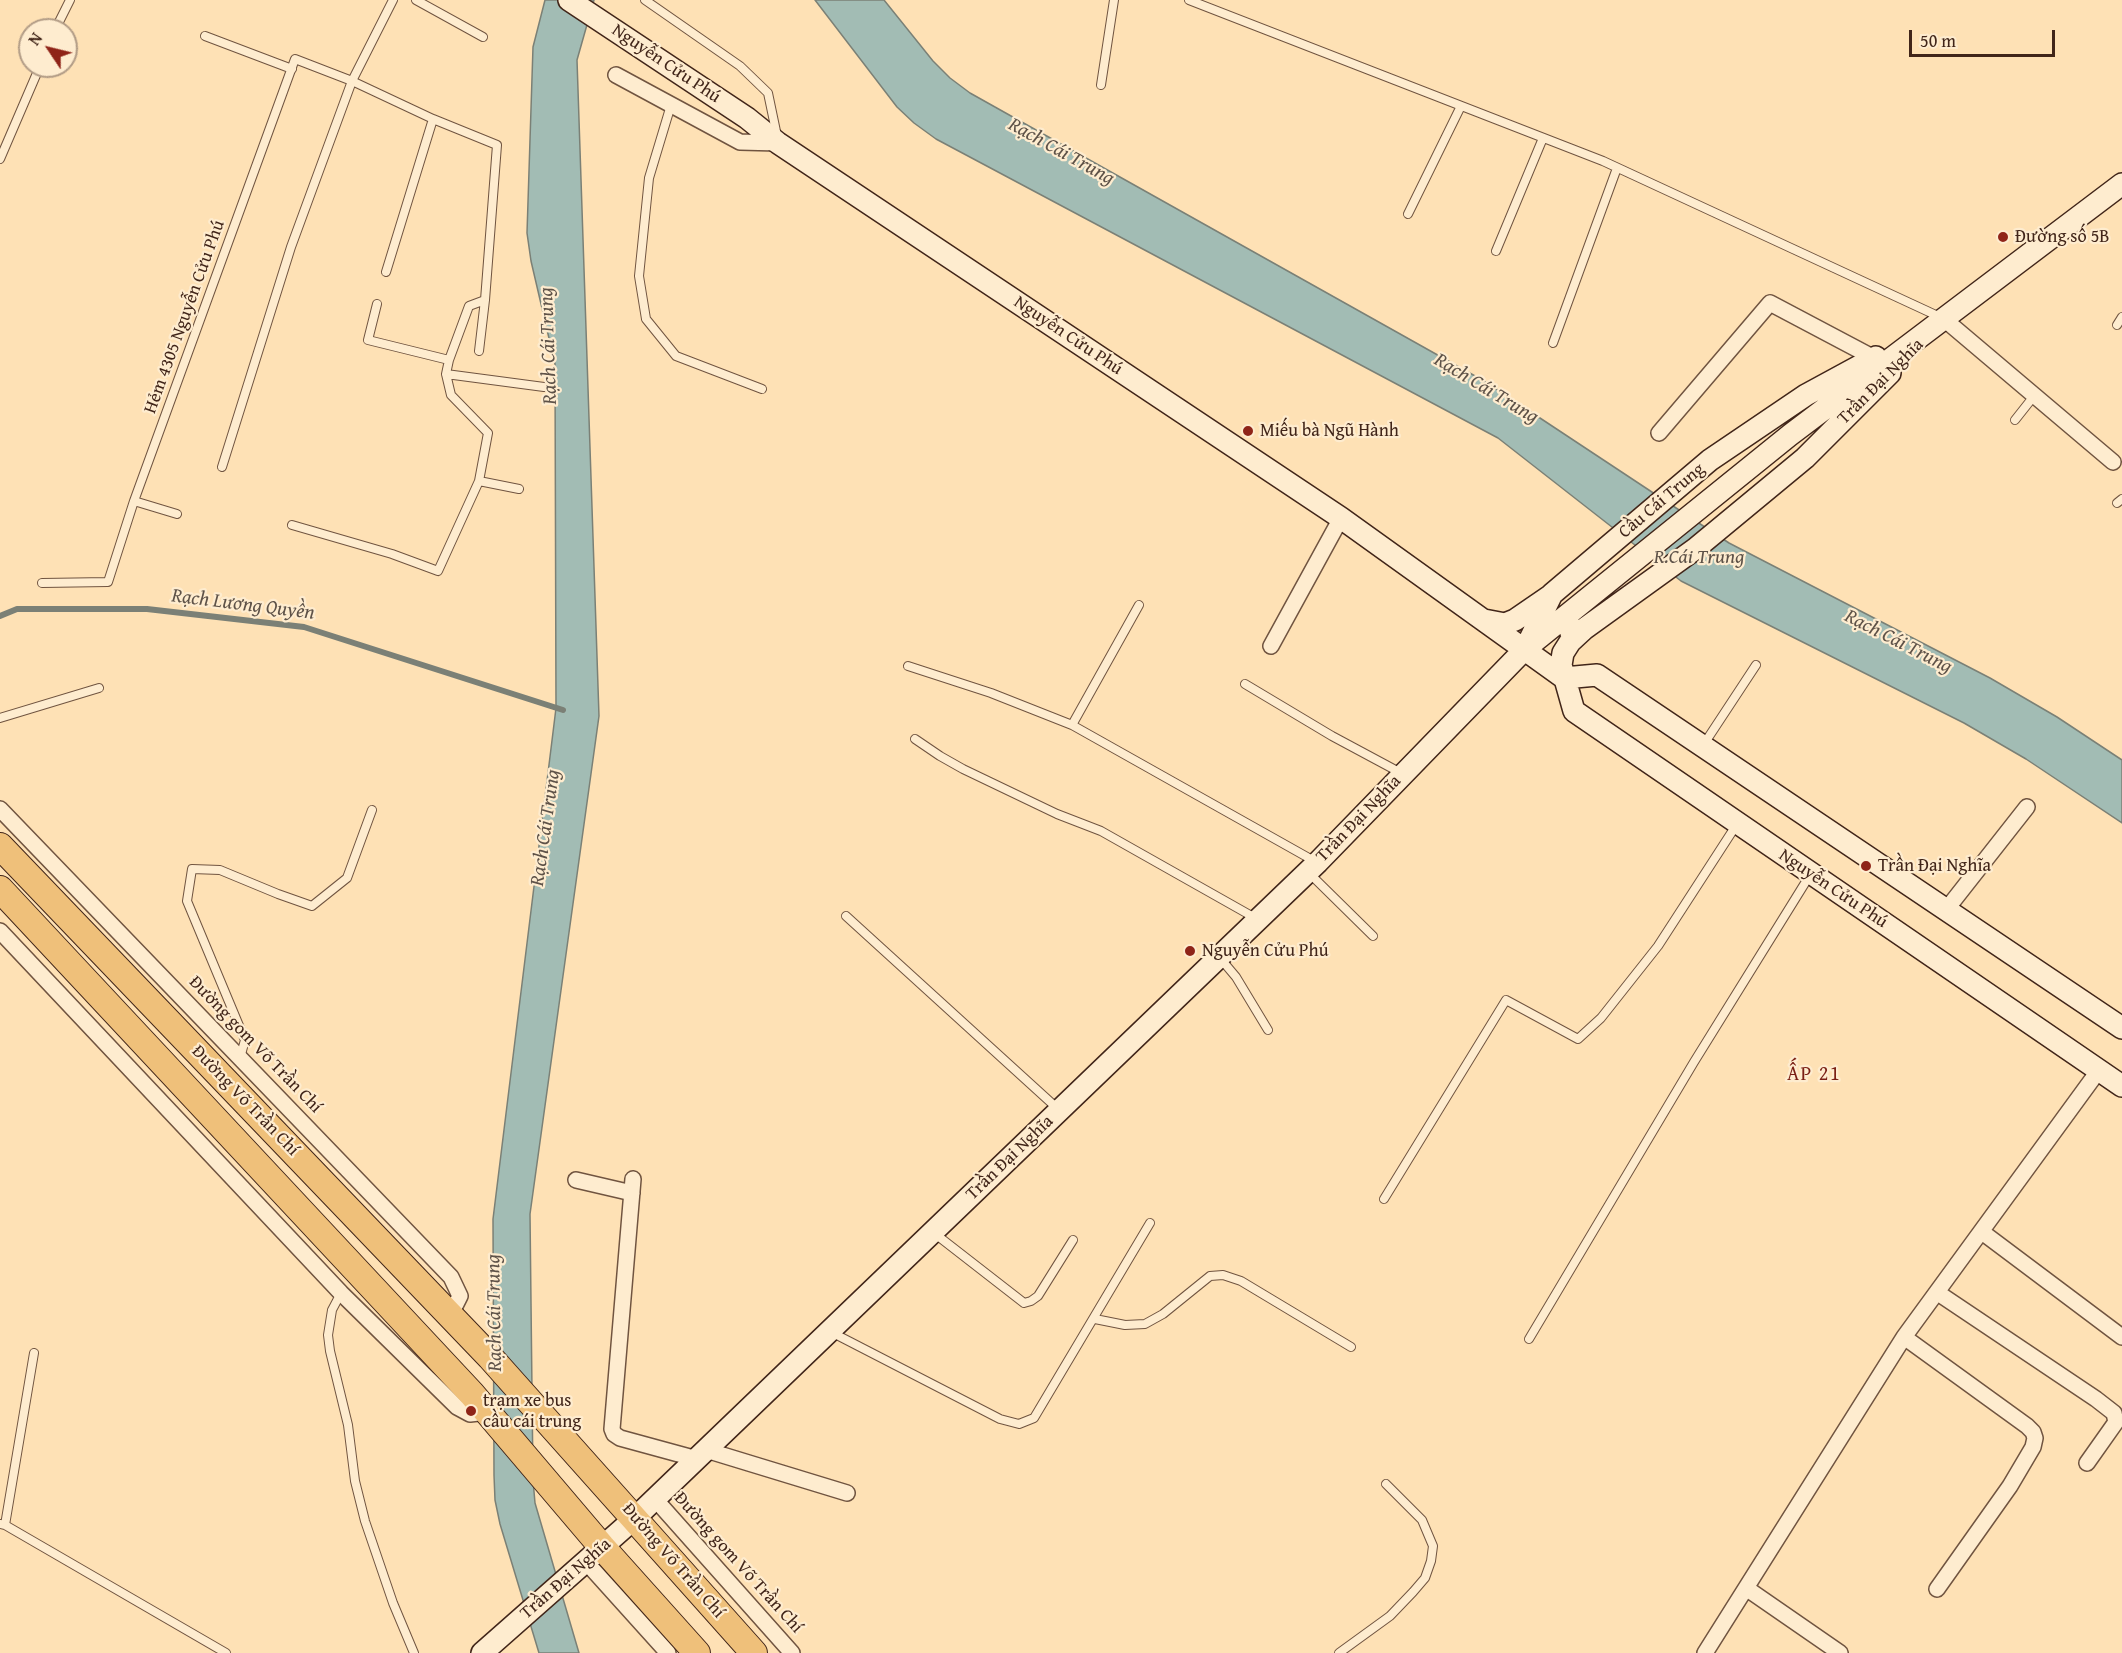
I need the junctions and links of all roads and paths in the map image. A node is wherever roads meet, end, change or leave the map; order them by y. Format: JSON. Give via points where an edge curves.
{"nodes":[{"id":1,"x":70,"y":0,"type":"edge"},
{"id":2,"x":393,"y":0,"type":"edge"},
{"id":3,"x":416,"y":0,"type":"edge"},
{"id":4,"x":569,"y":0,"type":"edge"},
{"id":5,"x":645,"y":0,"type":"edge"},
{"id":6,"x":1114,"y":0,"type":"edge"},
{"id":7,"x":1190,"y":0,"type":"edge"},
{"id":8,"x":61,"y":18,"type":"edge"},
{"id":9,"x":204,"y":36,"type":"dead end"},
{"id":10,"x":483,"y":37,"type":"dead end"},
{"id":11,"x":292,"y":69,"type":"junction"},
{"id":12,"x":616,"y":75,"type":"dead end"},
{"id":13,"x":35,"y":78,"type":"edge"},
{"id":14,"x":352,"y":81,"type":"junction"},
{"id":15,"x":1101,"y":85,"type":"dead end"},
{"id":16,"x":671,"y":105,"type":"junction"},
{"id":17,"x":1461,"y":106,"type":"junction"},
{"id":18,"x":433,"y":119,"type":"junction"},
{"id":19,"x":1543,"y":138,"type":"junction"},
{"id":20,"x":778,"y":143,"type":"junction"},
{"id":21,"x":0,"y":159,"type":"edge"},
{"id":22,"x":1617,"y":168,"type":"junction"},
{"id":23,"x":2117,"y":191,"type":"edge"},
{"id":24,"x":1408,"y":214,"type":"dead end"},
{"id":25,"x":1496,"y":250,"type":"dead end"},
{"id":26,"x":386,"y":272,"type":"dead end"},
{"id":27,"x":485,"y":300,"type":"junction"},
{"id":28,"x":377,"y":304,"type":"dead end"},
{"id":29,"x":2122,"y":317,"type":"edge"},
{"id":30,"x":1944,"y":319,"type":"junction"},
{"id":31,"x":2117,"y":326,"type":"dead end"},
{"id":32,"x":1552,"y":343,"type":"dead end"},
{"id":33,"x":480,"y":351,"type":"dead end"},
{"id":34,"x":1874,"y":358,"type":"junction"},
{"id":35,"x":448,"y":360,"type":"junction"},
{"id":36,"x":446,"y":374,"type":"junction"},
{"id":37,"x":544,"y":387,"type":"dead end"},
{"id":38,"x":762,"y":389,"type":"dead end"},
{"id":39,"x":2034,"y":396,"type":"junction"},
{"id":40,"x":2015,"y":420,"type":"dead end"},
{"id":41,"x":1659,"y":434,"type":"dead end"},
{"id":42,"x":1710,"y":460,"type":"joint"},
{"id":43,"x":2113,"y":462,"type":"dead end"},
{"id":44,"x":222,"y":467,"type":"dead end"},
{"id":45,"x":479,"y":481,"type":"junction"},
{"id":46,"x":519,"y":489,"type":"dead end"},
{"id":47,"x":1721,"y":490,"type":"joint"},
{"id":48,"x":134,"y":501,"type":"junction"},
{"id":49,"x":177,"y":514,"type":"dead end"},
{"id":50,"x":1341,"y":518,"type":"junction"},
{"id":51,"x":291,"y":525,"type":"dead end"},
{"id":52,"x":1614,"y":542,"type":"joint"},
{"id":53,"x":1634,"y":562,"type":"joint"},
{"id":54,"x":42,"y":583,"type":"dead end"},
{"id":55,"x":1552,"y":594,"type":"junction"},
{"id":56,"x":1139,"y":605,"type":"dead end"},
{"id":57,"x":1484,"y":620,"type":"junction"},
{"id":58,"x":1584,"y":629,"type":"junction"},
{"id":59,"x":1271,"y":646,"type":"dead end"},
{"id":60,"x":1525,"y":649,"type":"junction"},
{"id":61,"x":1756,"y":665,"type":"dead end"},
{"id":62,"x":908,"y":666,"type":"dead end"},
{"id":63,"x":1564,"y":678,"type":"junction"},
{"id":64,"x":1245,"y":684,"type":"dead end"},
{"id":65,"x":99,"y":688,"type":"dead end"},
{"id":66,"x":0,"y":718,"type":"edge"},
{"id":67,"x":1072,"y":725,"type":"junction"},
{"id":68,"x":915,"y":739,"type":"dead end"},
{"id":69,"x":1702,"y":746,"type":"junction"},
{"id":70,"x":1402,"y":774,"type":"junction"},
{"id":71,"x":2026,"y":807,"type":"dead end"},
{"id":72,"x":0,"y":808,"type":"edge"},
{"id":73,"x":372,"y":810,"type":"dead end"},
{"id":74,"x":1738,"y":823,"type":"junction"},
{"id":75,"x":0,"y":846,"type":"edge"},
{"id":76,"x":1313,"y":867,"type":"junction"},
{"id":77,"x":1811,"y":874,"type":"junction"},
{"id":78,"x":0,"y":889,"type":"edge"},
{"id":79,"x":1946,"y":910,"type":"junction"},
{"id":80,"x":846,"y":916,"type":"dead end"},
{"id":81,"x":1258,"y":920,"type":"junction"},
{"id":82,"x":0,"y":931,"type":"edge"},
{"id":83,"x":1373,"y":936,"type":"dead end"},
{"id":84,"x":1219,"y":957,"type":"junction"},
{"id":85,"x":2122,"y":1028,"type":"edge"},
{"id":86,"x":1268,"y":1030,"type":"dead end"},
{"id":87,"x":240,"y":1058,"type":"junction"},
{"id":88,"x":2099,"y":1070,"type":"junction"},
{"id":89,"x":2122,"y":1086,"type":"edge"},
{"id":90,"x":1059,"y":1110,"type":"junction"},
{"id":91,"x":576,"y":1180,"type":"dead end"},
{"id":92,"x":1384,"y":1199,"type":"dead end"},
{"id":93,"x":1150,"y":1223,"type":"dead end"},
{"id":94,"x":933,"y":1232,"type":"junction"},
{"id":95,"x":1982,"y":1233,"type":"junction"},
{"id":96,"x":1073,"y":1240,"type":"dead end"},
{"id":97,"x":341,"y":1293,"type":"junction"},
{"id":98,"x":1938,"y":1293,"type":"junction"},
{"id":99,"x":450,"y":1316,"type":"junction"},
{"id":100,"x":1095,"y":1319,"type":"junction"},
{"id":101,"x":829,"y":1331,"type":"junction"},
{"id":102,"x":2122,"y":1337,"type":"edge"},
{"id":103,"x":1904,"y":1338,"type":"junction"},
{"id":104,"x":1529,"y":1339,"type":"dead end"},
{"id":105,"x":1351,"y":1347,"type":"dead end"},
{"id":106,"x":34,"y":1353,"type":"dead end"},
{"id":107,"x":480,"y":1403,"type":"junction"},
{"id":108,"x":701,"y":1454,"type":"junction"},
{"id":109,"x":2087,"y":1463,"type":"dead end"},
{"id":110,"x":1386,"y":1484,"type":"dead end"},
{"id":111,"x":848,"y":1493,"type":"dead end"},
{"id":112,"x":655,"y":1499,"type":"junction"},
{"id":113,"x":635,"y":1518,"type":"junction"},
{"id":114,"x":3,"y":1525,"type":"edge"},
{"id":115,"x":588,"y":1560,"type":"junction"},
{"id":116,"x":1746,"y":1588,"type":"junction"},
{"id":117,"x":1937,"y":1589,"type":"dead end"},
{"id":118,"x":226,"y":1653,"type":"edge"},
{"id":119,"x":414,"y":1653,"type":"edge"},
{"id":120,"x":482,"y":1653,"type":"edge"},
{"id":121,"x":668,"y":1653,"type":"edge"},
{"id":122,"x":697,"y":1653,"type":"edge"},
{"id":123,"x":754,"y":1653,"type":"edge"},
{"id":124,"x":792,"y":1653,"type":"edge"},
{"id":125,"x":1339,"y":1653,"type":"edge"},
{"id":126,"x":1705,"y":1653,"type":"edge"},
{"id":127,"x":1840,"y":1653,"type":"edge"}],
"edges":[{"from":1,"to":8,"type":"lane"},
{"from":2,"to":14,"type":"lane"},
{"from":3,"to":10,"type":"lane"},
{"from":4,"to":20,"type":"main road","name":"Nguyễn Cửu Phú","via":[[747,118]]},
{"from":5,"to":20,"type":"lane","via":[[740,66],[768,93]]},
{"from":6,"to":15,"type":"lane"},
{"from":7,"to":17,"type":"lane"},
{"from":9,"to":11,"type":"lane"},
{"from":11,"to":14,"type":"lane","via":[[295,59]]},
{"from":11,"to":48,"type":"lane","name":"Hẻm 4305 Nguyễn Cửu Phú"},
{"from":12,"to":16,"type":"street"},
{"from":13,"to":21,"type":"lane"},
{"from":14,"to":18,"type":"lane"},
{"from":14,"to":44,"type":"lane","via":[[291,247]]},
{"from":16,"to":20,"type":"street","via":[[740,142]]},
{"from":16,"to":38,"type":"lane","via":[[649,178],[639,276],[646,319],[676,356]]},
{"from":17,"to":19,"type":"lane"},
{"from":17,"to":24,"type":"lane"},
{"from":18,"to":26,"type":"lane"},
{"from":18,"to":27,"type":"lane","via":[[497,145]]},
{"from":19,"to":22,"type":"lane"},
{"from":19,"to":25,"type":"lane"},
{"from":20,"to":50,"type":"main road","name":"Nguyễn Cửu Phú"},
{"from":22,"to":30,"type":"lane"},
{"from":22,"to":32,"type":"lane"},
{"from":23,"to":30,"type":"main road","name":"Trần Đại Nghĩa"},
{"from":27,"to":33,"type":"lane"},
{"from":27,"to":35,"type":"lane","via":[[469,306]]},
{"from":28,"to":35,"type":"lane","via":[[368,340]]},
{"from":29,"to":31,"type":"lane"},
{"from":30,"to":34,"type":"main road","name":"Trần Đại Nghĩa"},
{"from":30,"to":39,"type":"street"},
{"from":30,"to":47,"type":"main road","name":"Trần Đại Nghĩa"},
{"from":30,"to":58,"type":"main road","name":"Trần Đại Nghĩa","via":[[1805,458],[1695,549]]},
{"from":34,"to":41,"type":"street","via":[[1770,303]]},
{"from":34,"to":42,"type":"main road","name":"Trần Đại Nghĩa","via":[[1806,395]]},
{"from":35,"to":36,"type":"lane"},
{"from":36,"to":37,"type":"lane"},
{"from":36,"to":45,"type":"lane","via":[[451,395],[488,433]]},
{"from":39,"to":40,"type":"lane"},
{"from":39,"to":43,"type":"street"},
{"from":42,"to":52,"type":"main road","name":"Cầu Cái Trung"},
{"from":45,"to":46,"type":"lane"},
{"from":45,"to":51,"type":"lane","via":[[438,571]]},
{"from":47,"to":53,"type":"main road","name":"Cầu Cái Trung"},
{"from":48,"to":49,"type":"lane"},
{"from":48,"to":54,"type":"lane","name":"Hẻm 4305 Nguyễn Cửu Phú","via":[[108,582]]},
{"from":50,"to":57,"type":"main road","name":"Nguyễn Cửu Phú"},
{"from":50,"to":59,"type":"street"},
{"from":52,"to":55,"type":"main road","name":"Trần Đại Nghĩa"},
{"from":53,"to":60,"type":"main road","name":"Trần Đại Nghĩa"},
{"from":55,"to":57,"type":"main road","via":[[1505,624]]},
{"from":55,"to":60,"type":"main road","name":"Trần Đại Nghĩa"},
{"from":56,"to":67,"type":"lane"},
{"from":57,"to":60,"type":"main road","name":"Nguyễn Cửu Phú"},
{"from":58,"to":60,"type":"main road","name":"Trần Đại Nghĩa"},
{"from":58,"to":63,"type":"main road","via":[[1563,653],[1560,665]]},
{"from":60,"to":63,"type":"main road","name":"Nguyễn Cửu Phú"},
{"from":60,"to":70,"type":"main road","name":"Trần Đại Nghĩa"},
{"from":61,"to":69,"type":"lane"},
{"from":62,"to":67,"type":"lane"},
{"from":63,"to":69,"type":"main road","via":[[1597,675]]},
{"from":63,"to":74,"type":"main road","name":"Nguyễn Cửu Phú","via":[[1574,711]]},
{"from":64,"to":70,"type":"lane"},
{"from":65,"to":66,"type":"lane"},
{"from":67,"to":76,"type":"lane"},
{"from":68,"to":81,"type":"lane","via":[[963,769],[1101,831]]},
{"from":69,"to":79,"type":"main road"},
{"from":70,"to":76,"type":"main road","name":"Trần Đại Nghĩa"},
{"from":71,"to":79,"type":"street"},
{"from":72,"to":87,"type":"street","name":"Đường gom Võ Trần Chí"},
{"from":73,"to":87,"type":"lane","via":[[347,878],[312,906],[220,870],[192,869],[187,901],[245,1040]]},
{"from":74,"to":77,"type":"main road","name":"Nguyễn Cửu Phú"},
{"from":74,"to":92,"type":"lane","via":[[1658,946],[1601,1018],[1578,1039],[1506,1000]]},
{"from":75,"to":99,"type":"highway","name":"Đường Võ Trần Chí"},
{"from":76,"to":81,"type":"main road","name":"Trần Đại Nghĩa"},
{"from":76,"to":83,"type":"lane"},
{"from":77,"to":88,"type":"main road","name":"Nguyễn Cửu Phú"},
{"from":77,"to":104,"type":"lane"},
{"from":78,"to":107,"type":"highway","name":"Đường Võ Trần Chí"},
{"from":79,"to":85,"type":"main road"},
{"from":80,"to":90,"type":"lane"},
{"from":81,"to":84,"type":"main road","name":"Trần Đại Nghĩa"},
{"from":82,"to":97,"type":"street"},
{"from":84,"to":86,"type":"lane"},
{"from":84,"to":90,"type":"main road","name":"Trần Đại Nghĩa"},
{"from":87,"to":99,"type":"street","name":"Đường gom Võ Trần Chí","via":[[451,1277],[460,1296]]},
{"from":88,"to":89,"type":"main road","name":"Nguyễn Cửu Phú"},
{"from":88,"to":95,"type":"street"},
{"from":90,"to":94,"type":"main road","name":"Trần Đại Nghĩa"},
{"from":91,"to":108,"type":"street","via":[[632,1186],[612,1430],[620,1438]]},
{"from":93,"to":100,"type":"lane"},
{"from":94,"to":96,"type":"lane","via":[[1023,1303],[1038,1296]]},
{"from":94,"to":101,"type":"main road","name":"Trần Đại Nghĩa"},
{"from":95,"to":98,"type":"street"},
{"from":95,"to":102,"type":"street"},
{"from":97,"to":107,"type":"street","via":[[457,1407],[470,1414]]},
{"from":97,"to":119,"type":"lane","via":[[332,1310],[328,1335],[348,1425],[355,1481],[382,1572]]},
{"from":98,"to":103,"type":"street"},
{"from":98,"to":109,"type":"street","via":[[2114,1413],[2116,1422]]},
{"from":99,"to":113,"type":"highway","name":"Đường Võ Trần Chí"},
{"from":100,"to":101,"type":"lane","via":[[1034,1418],[1019,1424],[1000,1419]]},
{"from":100,"to":105,"type":"lane","via":[[1145,1324],[1210,1276],[1223,1275],[1241,1281]]},
{"from":101,"to":108,"type":"main road","name":"Trần Đại Nghĩa"},
{"from":103,"to":116,"type":"street"},
{"from":103,"to":117,"type":"street","via":[[2027,1426],[2035,1438],[2010,1486]]},
{"from":106,"to":114,"type":"lane"},
{"from":107,"to":115,"type":"highway","name":"Đường Võ Trần Chí","via":[[559,1497]]},
{"from":108,"to":111,"type":"street"},
{"from":108,"to":112,"type":"main road","name":"Trần Đại Nghĩa"},
{"from":110,"to":125,"type":"lane","via":[[1422,1520],[1433,1546],[1431,1562],[1425,1578],[1398,1608]]},
{"from":112,"to":113,"type":"main road","name":"Trần Đại Nghĩa"},
{"from":112,"to":124,"type":"street","name":"Đường gom Võ Trần Chí"},
{"from":113,"to":115,"type":"main road","name":"Trần Đại Nghĩa"},
{"from":113,"to":123,"type":"highway","name":"Đường Võ Trần Chí"},
{"from":114,"to":118,"type":"lane"},
{"from":115,"to":120,"type":"main road","name":"Trần Đại Nghĩa"},
{"from":115,"to":121,"type":"street"},
{"from":115,"to":122,"type":"highway"},
{"from":116,"to":126,"type":"street"},
{"from":116,"to":127,"type":"street"}]}
